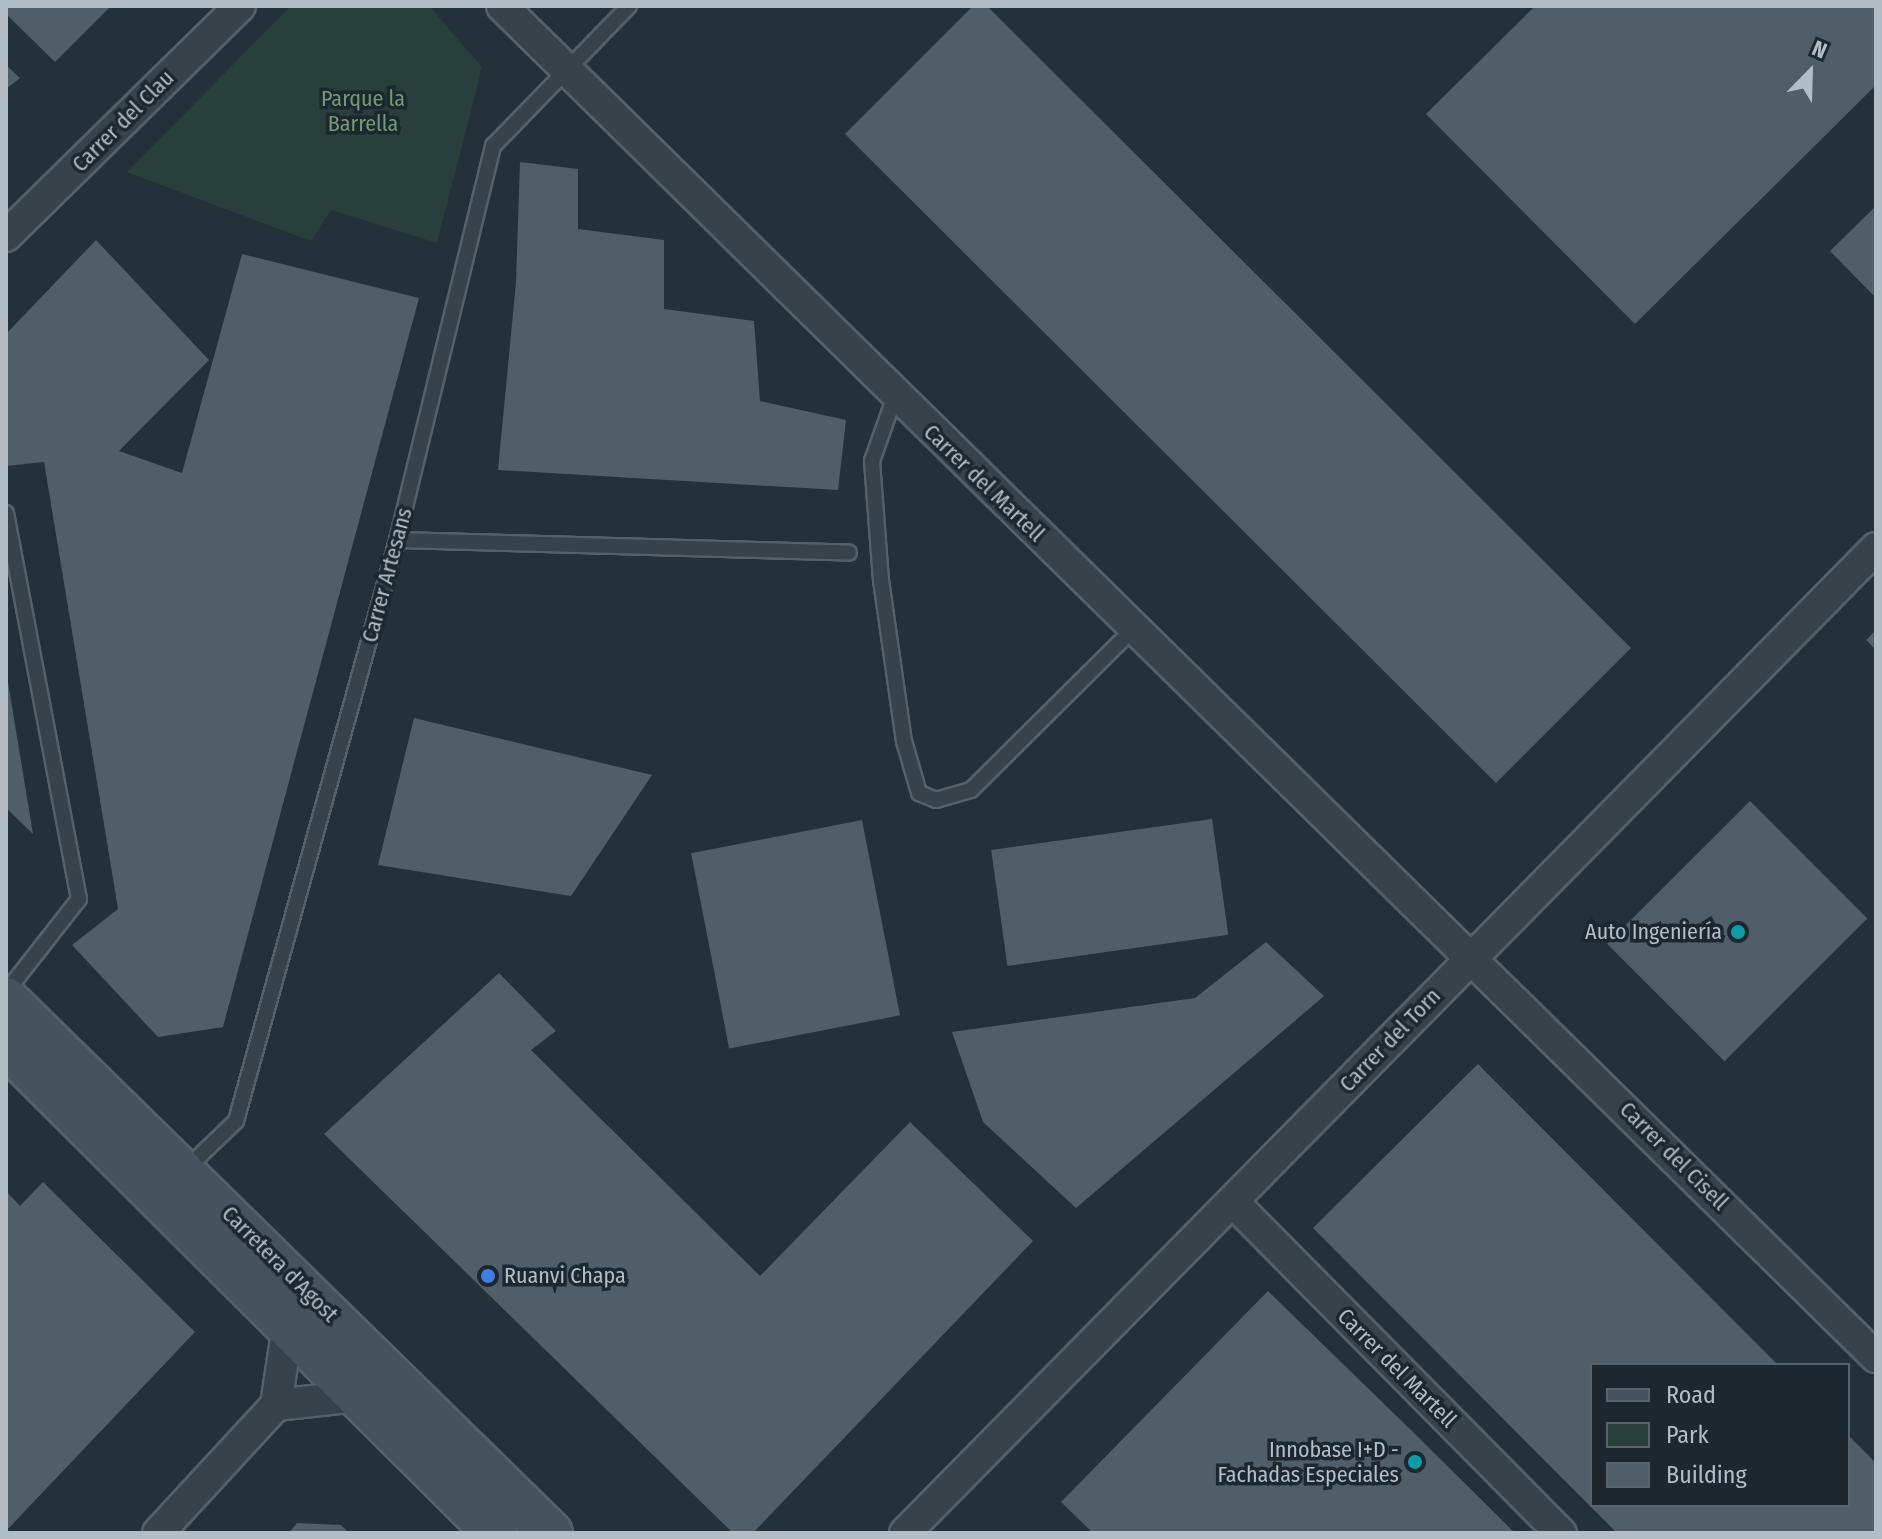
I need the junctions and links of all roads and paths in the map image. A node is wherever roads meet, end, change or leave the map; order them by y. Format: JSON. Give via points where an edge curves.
{"nodes":[{"id":1,"x":240,"y":6,"type":"edge"},
{"id":2,"x":502,"y":6,"type":"edge"},
{"id":3,"x":629,"y":6,"type":"edge"},
{"id":4,"x":567,"y":70,"type":"junction"},
{"id":5,"x":6,"y":236,"type":"edge"},
{"id":6,"x":895,"y":396,"type":"junction"},
{"id":7,"x":6,"y":513,"type":"edge"},
{"id":8,"x":397,"y":540,"type":"junction"},
{"id":9,"x":1876,"y":548,"type":"edge"},
{"id":10,"x":849,"y":553,"type":"dead end"},
{"id":11,"x":1134,"y":628,"type":"junction"},
{"id":12,"x":1472,"y":954,"type":"junction"},
{"id":13,"x":6,"y":992,"type":"edge"},
{"id":14,"x":6,"y":999,"type":"edge"},
{"id":15,"x":6,"y":1046,"type":"edge"},
{"id":16,"x":185,"y":1170,"type":"junction"},
{"id":17,"x":1234,"y":1203,"type":"junction"},
{"id":18,"x":288,"y":1326,"type":"junction"},
{"id":19,"x":1876,"y":1357,"type":"edge"},
{"id":20,"x":358,"y":1396,"type":"junction"},
{"id":21,"x":276,"y":1405,"type":"junction"},
{"id":22,"x":158,"y":1533,"type":"edge"},
{"id":23,"x":495,"y":1533,"type":"edge"},
{"id":24,"x":551,"y":1533,"type":"edge"},
{"id":25,"x":905,"y":1533,"type":"edge"},
{"id":26,"x":1561,"y":1533,"type":"edge"}],
"edges":[{"from":1,"to":5,"type":"street","name":"Carrer del Clau"},
{"from":2,"to":4,"type":"street","name":"Carrer del Martell"},
{"from":3,"to":4,"type":"lane","name":"Carrer Artesans"},
{"from":4,"to":6,"type":"street","name":"Carrer del Martell"},
{"from":4,"to":8,"type":"lane","name":"Carrer Artesans","via":[[493,146]]},
{"from":6,"to":11,"type":"street","name":"Carrer del Martell"},
{"from":6,"to":11,"type":"lane","via":[[872,461],[904,741],[919,793],[936,800],[971,790]]},
{"from":7,"to":13,"type":"lane","via":[[79,899]]},
{"from":8,"to":10,"type":"lane"},
{"from":8,"to":16,"type":"lane","name":"Carrer Artesans","via":[[236,1121]]},
{"from":9,"to":12,"type":"street","name":"Carrer del Torn"},
{"from":11,"to":12,"type":"street","name":"Carrer del Martell"},
{"from":12,"to":17,"type":"street","name":"Carrer del Torn"},
{"from":12,"to":19,"type":"street","name":"Carrer del Cisell"},
{"from":14,"to":16,"type":"main road","name":"Carretera d'Agost"},
{"from":15,"to":18,"type":"main road","name":"Carretera d'Agost"},
{"from":16,"to":24,"type":"main road","name":"Carretera d'Agost"},
{"from":17,"to":25,"type":"street","name":"Carrer del Torn"},
{"from":17,"to":26,"type":"street","name":"Carrer del Martell"},
{"from":18,"to":20,"type":"main road","name":"Carretera d'Agost"},
{"from":18,"to":21,"type":"street"},
{"from":20,"to":21,"type":"street"},
{"from":20,"to":23,"type":"main road","name":"Carretera d'Agost"},
{"from":21,"to":22,"type":"street"}]}
